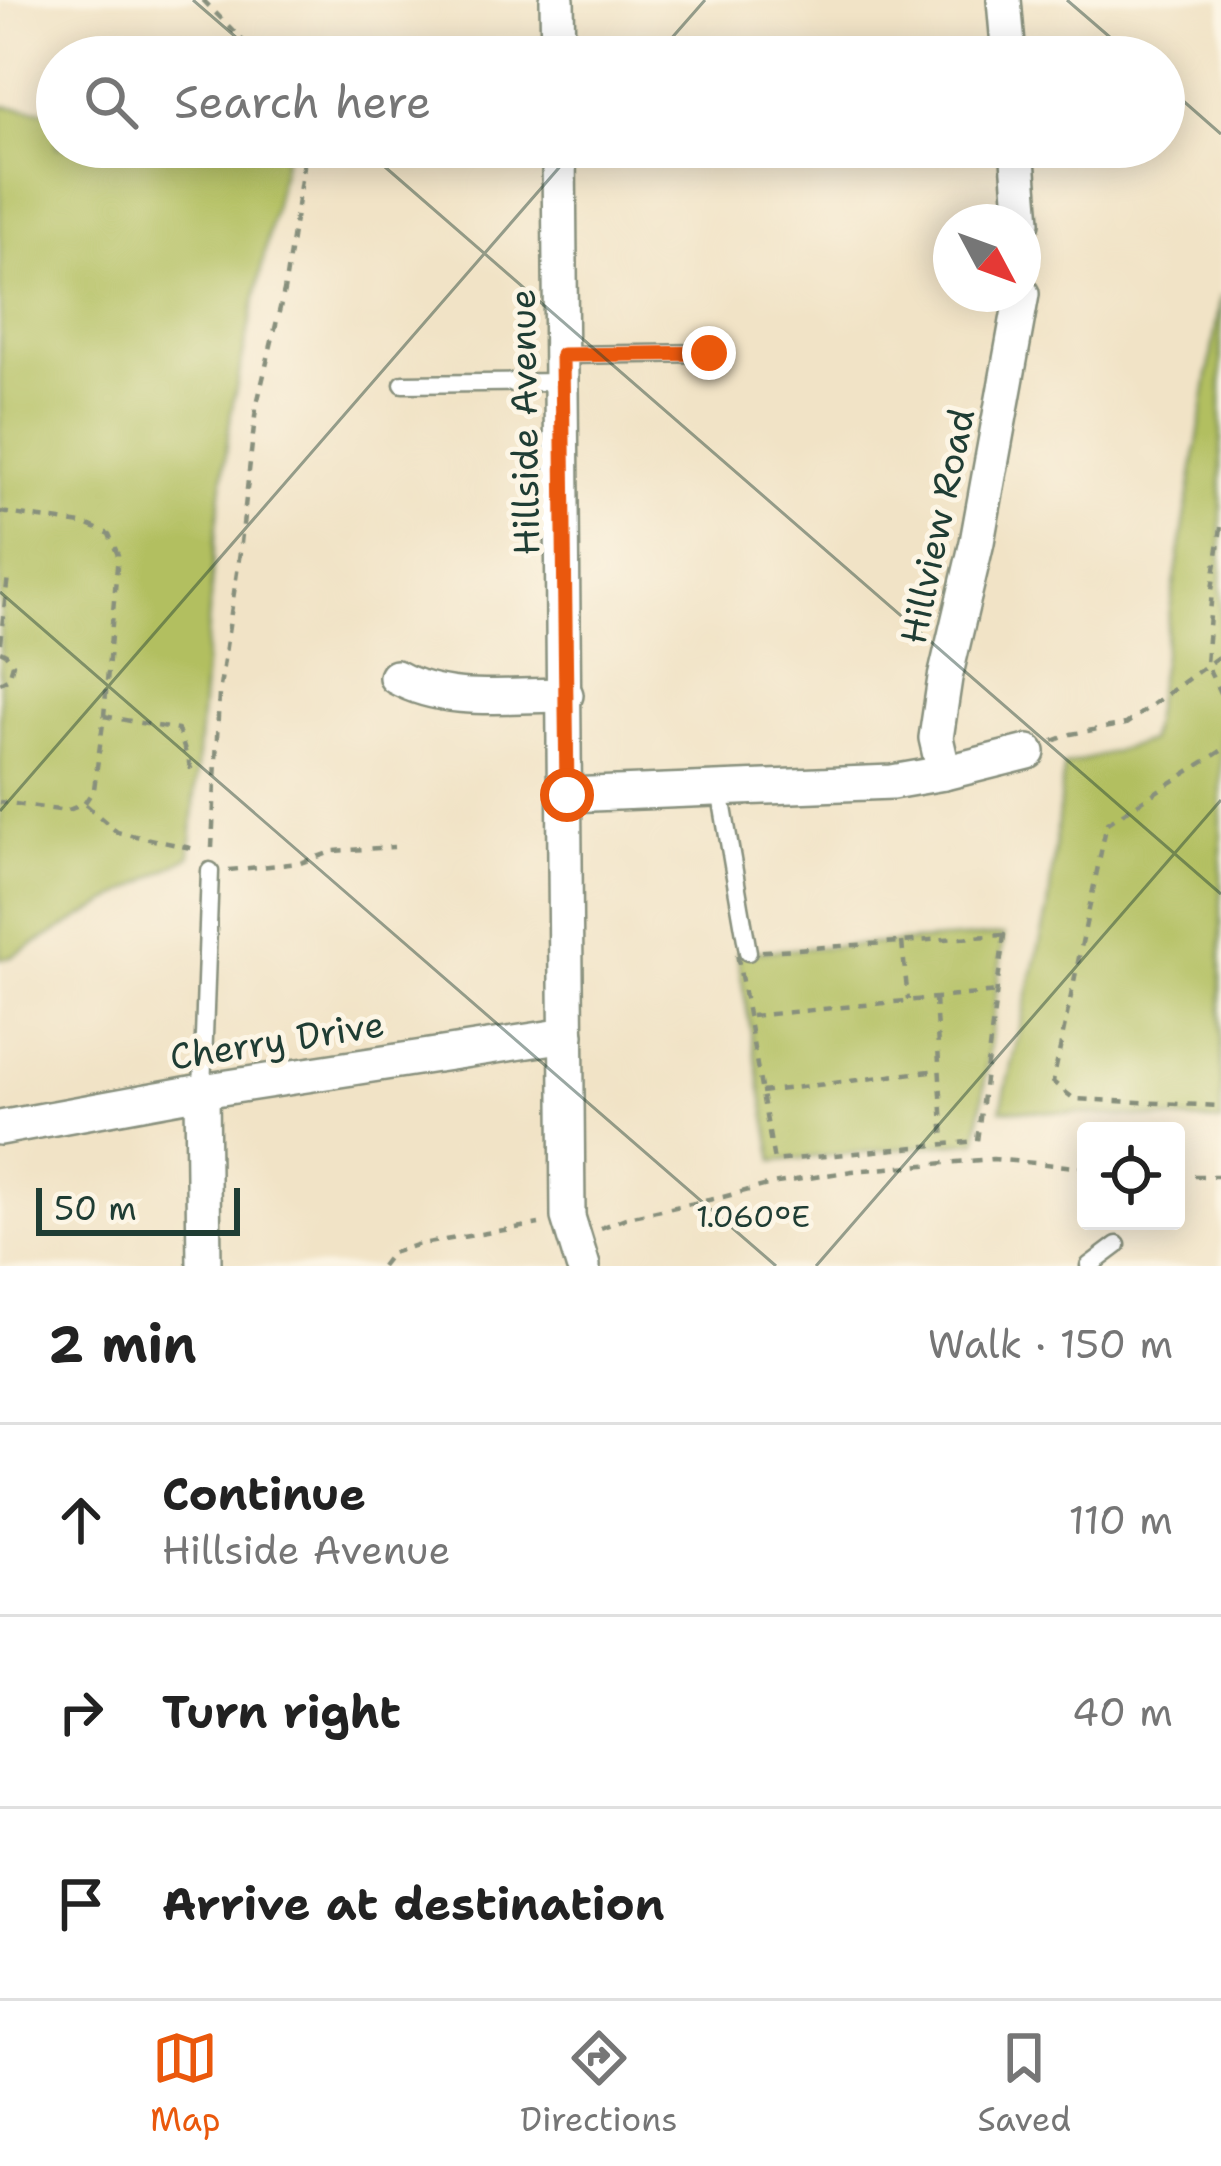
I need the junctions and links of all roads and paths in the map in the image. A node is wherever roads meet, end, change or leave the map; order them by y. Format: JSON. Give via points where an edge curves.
{"nodes":[{"id":1,"x":203,"y":0,"type":"edge"},
{"id":2,"x":557,"y":0,"type":"edge"},
{"id":3,"x":1004,"y":0,"type":"edge"},
{"id":4,"x":238,"y":36,"type":"edge"},
{"id":5,"x":558,"y":36,"type":"edge"},
{"id":6,"x":1007,"y":36,"type":"edge"},
{"id":7,"x":303,"y":168,"type":"edge"},
{"id":8,"x":560,"y":168,"type":"edge"},
{"id":9,"x":1019,"y":168,"type":"edge"},
{"id":10,"x":1022,"y":204,"type":"edge"},
{"id":11,"x":1019,"y":312,"type":"edge"},
{"id":12,"x":709,"y":353,"type":"dead end"},
{"id":13,"x":562,"y":369,"type":"junction"},
{"id":14,"x":403,"y":384,"type":"dead end"},
{"id":15,"x":0,"y":512,"type":"edge"},
{"id":16,"x":1221,"y":527,"type":"edge"},
{"id":17,"x":8,"y":576,"type":"dead end"},
{"id":18,"x":1212,"y":590,"type":"junction"},
{"id":19,"x":1221,"y":596,"type":"edge"},
{"id":20,"x":0,"y":647,"type":"edge"},
{"id":21,"x":1221,"y":656,"type":"edge"},
{"id":22,"x":1206,"y":664,"type":"junction"},
{"id":23,"x":396,"y":677,"type":"dead end"},
{"id":24,"x":0,"y":683,"type":"edge"},
{"id":25,"x":566,"y":695,"type":"junction"},
{"id":26,"x":1221,"y":695,"type":"edge"},
{"id":27,"x":104,"y":716,"type":"junction"},
{"id":28,"x":1221,"y":751,"type":"edge"},
{"id":29,"x":1028,"y":752,"type":"joint"},
{"id":30,"x":192,"y":772,"type":"dead end"},
{"id":31,"x":944,"y":773,"type":"junction"},
{"id":32,"x":720,"y":790,"type":"junction"},
{"id":33,"x":567,"y":795,"type":"junction"},
{"id":34,"x":0,"y":802,"type":"edge"},
{"id":35,"x":84,"y":803,"type":"junction"},
{"id":36,"x":394,"y":847,"type":"dead end"},
{"id":37,"x":210,"y":871,"type":"joint"},
{"id":38,"x":902,"y":942,"type":"junction"},
{"id":39,"x":748,"y":952,"type":"junction"},
{"id":40,"x":997,"y":992,"type":"junction"},
{"id":41,"x":935,"y":998,"type":"junction"},
{"id":42,"x":908,"y":1000,"type":"junction"},
{"id":43,"x":749,"y":1017,"type":"junction"},
{"id":44,"x":567,"y":1035,"type":"junction"},
{"id":45,"x":938,"y":1070,"type":"junction"},
{"id":46,"x":202,"y":1091,"type":"junction"},
{"id":47,"x":761,"y":1092,"type":"junction"},
{"id":48,"x":1221,"y":1106,"type":"edge"},
{"id":49,"x":0,"y":1128,"type":"edge"},
{"id":50,"x":944,"y":1143,"type":"junction"},
{"id":51,"x":1077,"y":1167,"type":"edge"},
{"id":52,"x":1185,"y":1176,"type":"edge"},
{"id":53,"x":1221,"y":1176,"type":"edge"},
{"id":54,"x":575,"y":1241,"type":"edge"},
{"id":55,"x":1117,"y":1245,"type":"dead end"},
{"id":56,"x":204,"y":1266,"type":"edge"},
{"id":57,"x":380,"y":1266,"type":"edge"},
{"id":58,"x":1089,"y":1266,"type":"edge"}],
"edges":[{"from":1,"to":4,"type":"path"},
{"from":2,"to":5,"type":"street"},
{"from":3,"to":6,"type":"street"},
{"from":7,"to":35,"type":"path","via":[[256,408],[219,694],[212,852],[117,832]]},
{"from":8,"to":13,"type":"street","name":"Hillside Avenue"},
{"from":9,"to":10,"type":"street"},
{"from":11,"to":31,"type":"street","name":"Hillview Road","via":[[945,678],[936,738]]},
{"from":12,"to":13,"type":"lane"},
{"from":13,"to":14,"type":"lane"},
{"from":13,"to":25,"type":"street","name":"Hillside Avenue"},
{"from":15,"to":27,"type":"path","via":[[109,534],[118,555]]},
{"from":16,"to":18,"type":"path"},
{"from":17,"to":20,"type":"path"},
{"from":18,"to":19,"type":"path"},
{"from":18,"to":22,"type":"path"},
{"from":20,"to":24,"type":"path","via":[[13,664]]},
{"from":21,"to":22,"type":"path"},
{"from":22,"to":26,"type":"path"},
{"from":22,"to":29,"type":"path","via":[[1126,724]]},
{"from":23,"to":25,"type":"street","via":[[438,694]]},
{"from":25,"to":33,"type":"street","name":"Hillside Avenue"},
{"from":27,"to":30,"type":"path","via":[[178,730]]},
{"from":27,"to":35,"type":"path","via":[[94,789]]},
{"from":28,"to":48,"type":"path","via":[[1107,823],[1053,1082],[1074,1099]]},
{"from":29,"to":31,"type":"street"},
{"from":31,"to":32,"type":"street"},
{"from":32,"to":33,"type":"street"},
{"from":32,"to":39,"type":"lane"},
{"from":33,"to":44,"type":"street","name":"Hillside Avenue"},
{"from":34,"to":35,"type":"path","via":[[66,811]]},
{"from":36,"to":37,"type":"path"},
{"from":37,"to":46,"type":"lane"},
{"from":38,"to":39,"type":"path"},
{"from":38,"to":40,"type":"path","via":[[1004,935]]},
{"from":38,"to":42,"type":"path"},
{"from":39,"to":43,"type":"path","via":[[737,953]]},
{"from":40,"to":41,"type":"path"},
{"from":40,"to":50,"type":"path","via":[[977,1142]]},
{"from":41,"to":42,"type":"path"},
{"from":41,"to":45,"type":"path"},
{"from":42,"to":43,"type":"path"},
{"from":43,"to":47,"type":"path"},
{"from":44,"to":46,"type":"street","name":"Cherry Drive"},
{"from":44,"to":54,"type":"street","name":"Hillside Avenue"},
{"from":45,"to":47,"type":"path"},
{"from":45,"to":50,"type":"path"},
{"from":46,"to":49,"type":"street","name":"Cherry Drive"},
{"from":46,"to":56,"type":"street"},
{"from":47,"to":50,"type":"path","via":[[774,1161]]},
{"from":51,"to":54,"type":"path","via":[[993,1159],[852,1171],[628,1217]]},
{"from":52,"to":53,"type":"path"},
{"from":54,"to":57,"type":"path","via":[[416,1245]]},
{"from":55,"to":58,"type":"lane"}]}
